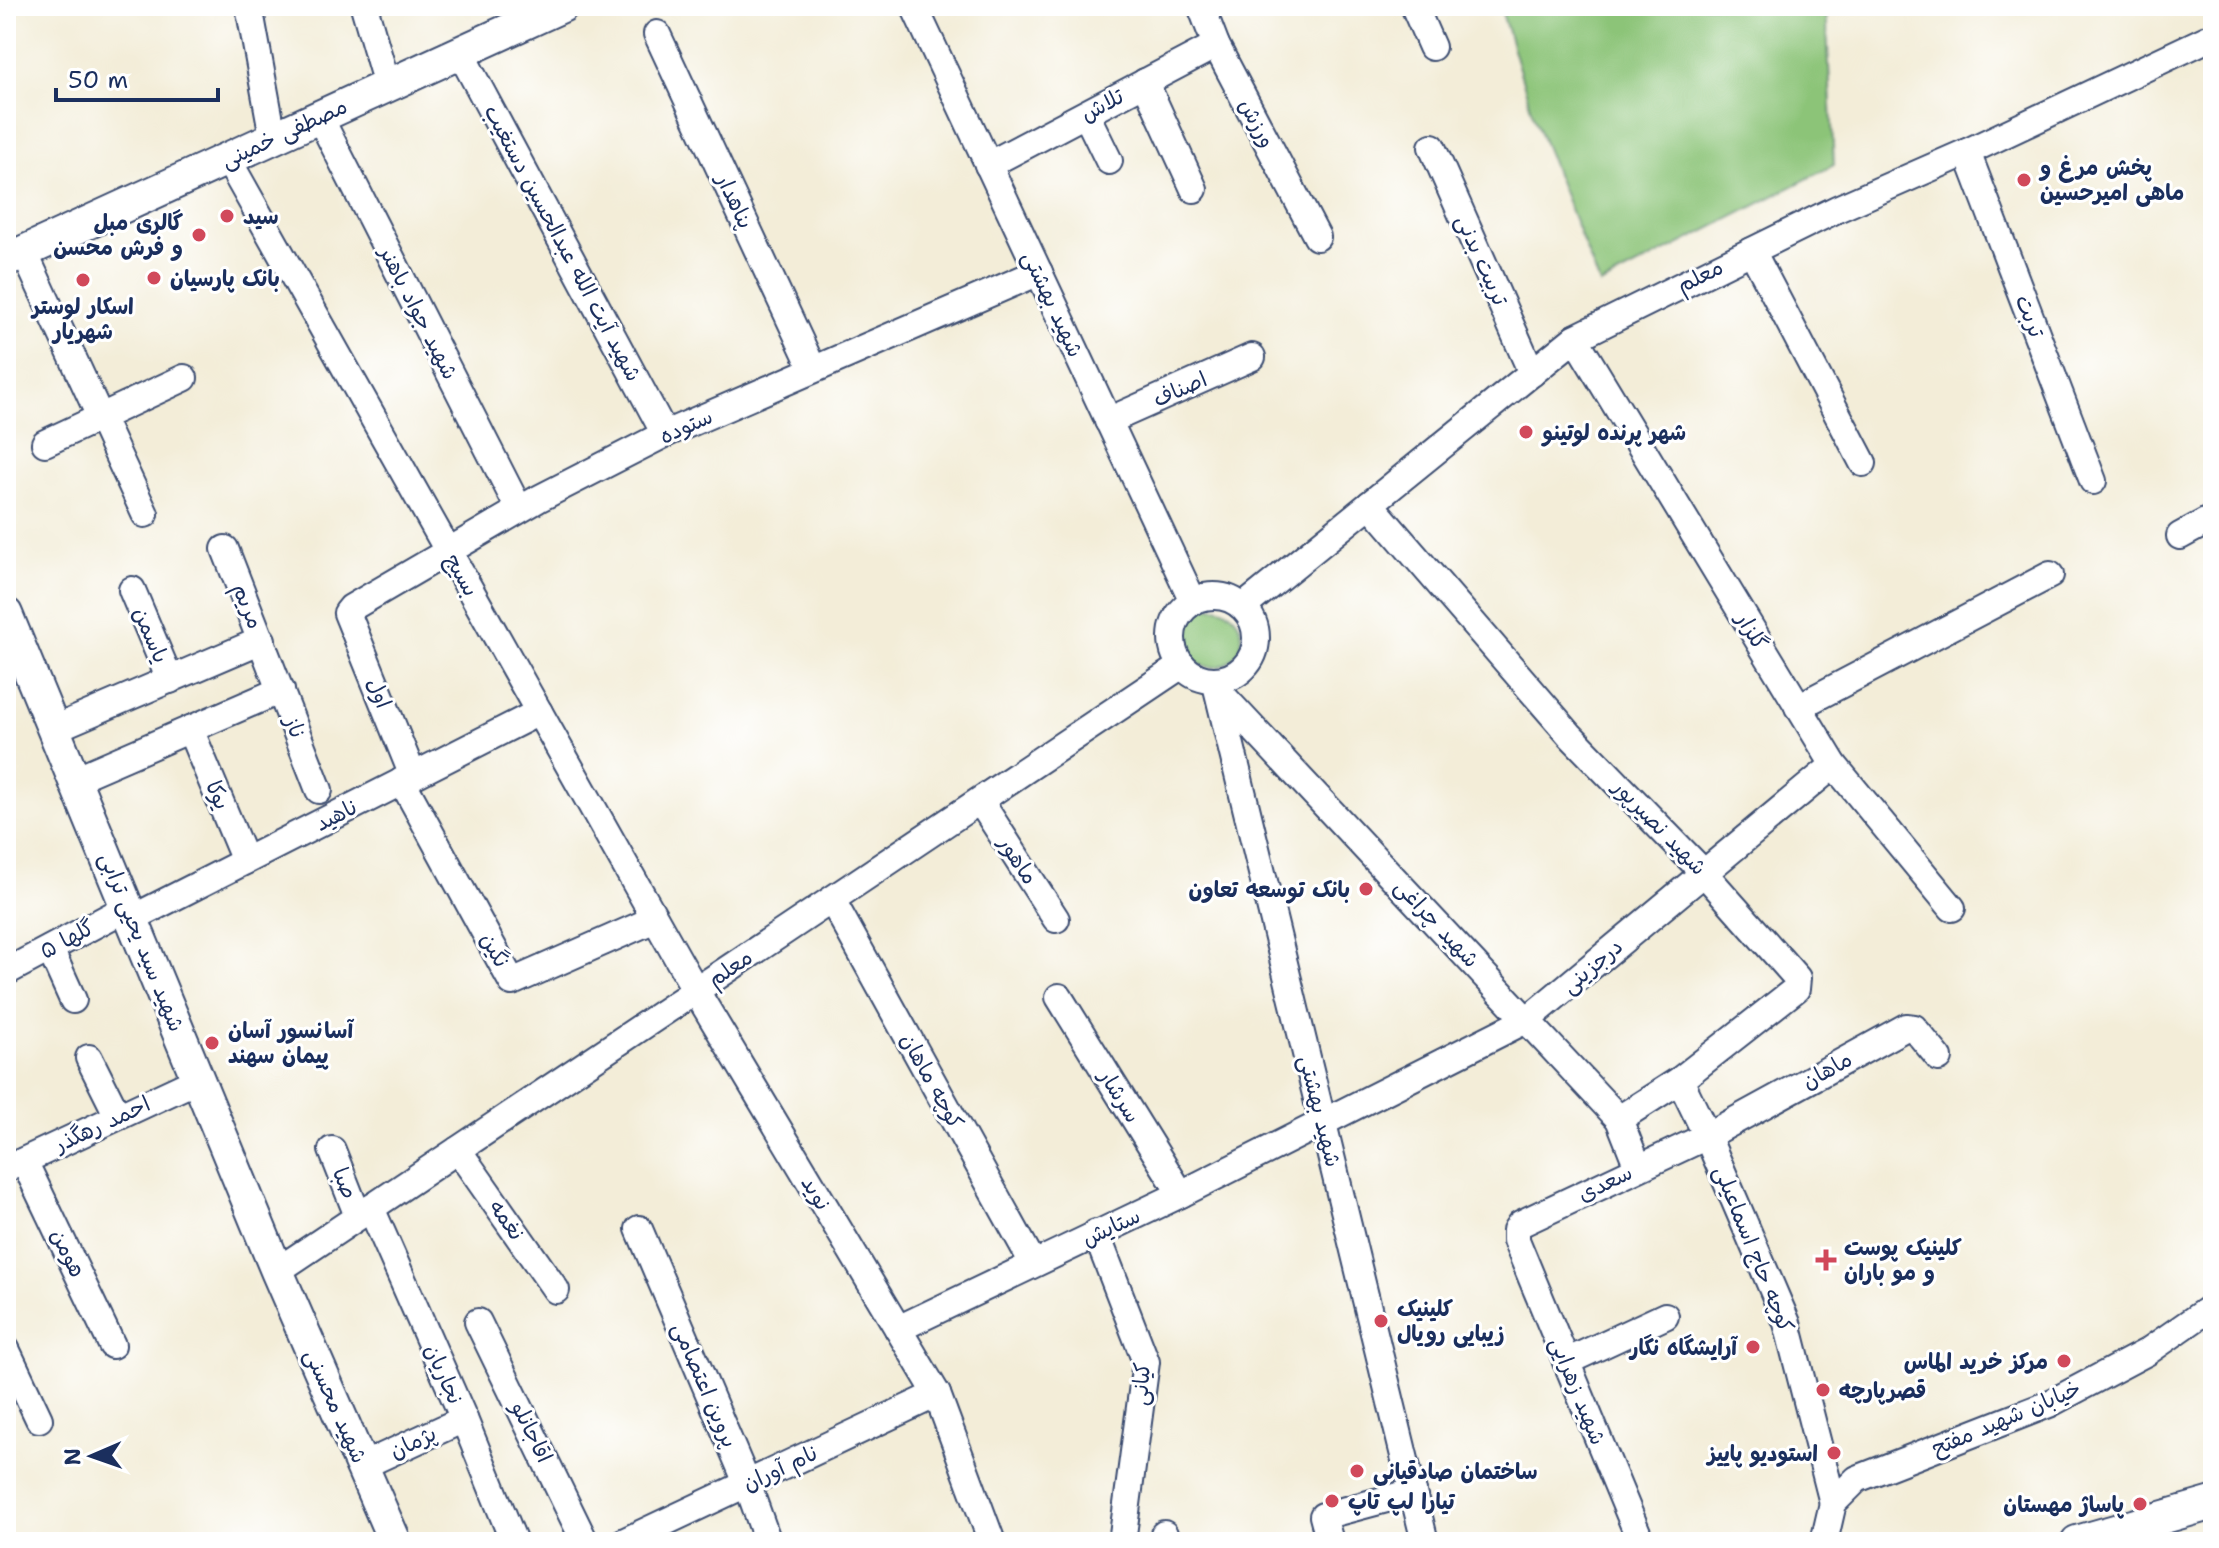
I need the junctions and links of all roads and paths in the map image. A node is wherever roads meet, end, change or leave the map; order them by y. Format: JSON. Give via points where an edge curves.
{"nodes":[{"id":1,"x":249,"y":6,"type":"edge"},
{"id":2,"x":364,"y":6,"type":"edge"},
{"id":3,"x":562,"y":6,"type":"edge"},
{"id":4,"x":914,"y":6,"type":"edge"},
{"id":5,"x":1201,"y":6,"type":"edge"},
{"id":6,"x":1414,"y":6,"type":"edge"},
{"id":7,"x":657,"y":34,"type":"dead end"},
{"id":8,"x":2213,"y":36,"type":"edge"},
{"id":9,"x":1216,"y":45,"type":"junction"},
{"id":10,"x":1432,"y":47,"type":"dead end"},
{"id":11,"x":460,"y":52,"type":"junction"},
{"id":12,"x":1145,"y":82,"type":"junction"},
{"id":13,"x":387,"y":85,"type":"junction"},
{"id":14,"x":1086,"y":114,"type":"junction"},
{"id":15,"x":319,"y":116,"type":"junction"},
{"id":16,"x":273,"y":137,"type":"junction"},
{"id":17,"x":1432,"y":147,"type":"dead end"},
{"id":18,"x":1967,"y":152,"type":"junction"},
{"id":19,"x":227,"y":158,"type":"junction"},
{"id":20,"x":1109,"y":161,"type":"dead end"},
{"id":21,"x":988,"y":165,"type":"junction"},
{"id":22,"x":1194,"y":189,"type":"dead end"},
{"id":23,"x":1317,"y":237,"type":"dead end"},
{"id":24,"x":1752,"y":251,"type":"junction"},
{"id":25,"x":15,"y":256,"type":"edge"},
{"id":26,"x":1039,"y":272,"type":"junction"},
{"id":27,"x":1575,"y":338,"type":"junction"},
{"id":28,"x":1252,"y":357,"type":"dead end"},
{"id":29,"x":813,"y":369,"type":"junction"},
{"id":30,"x":1532,"y":373,"type":"junction"},
{"id":31,"x":184,"y":378,"type":"dead end"},
{"id":32,"x":101,"y":417,"type":"junction"},
{"id":33,"x":1108,"y":421,"type":"junction"},
{"id":34,"x":665,"y":434,"type":"junction"},
{"id":35,"x":45,"y":443,"type":"dead end"},
{"id":36,"x":1863,"y":463,"type":"dead end"},
{"id":37,"x":2093,"y":481,"type":"dead end"},
{"id":38,"x":1370,"y":504,"type":"junction"},
{"id":39,"x":519,"y":509,"type":"junction"},
{"id":40,"x":145,"y":514,"type":"dead end"},
{"id":41,"x":2213,"y":518,"type":"edge"},
{"id":42,"x":2180,"y":536,"type":"dead end"},
{"id":43,"x":225,"y":549,"type":"dead end"},
{"id":44,"x":448,"y":551,"type":"junction"},
{"id":45,"x":2050,"y":575,"type":"dead end"},
{"id":46,"x":132,"y":590,"type":"dead end"},
{"id":47,"x":1193,"y":601,"type":"junction"},
{"id":48,"x":1243,"y":607,"type":"junction"},
{"id":49,"x":348,"y":610,"type":"joint"},
{"id":50,"x":6,"y":614,"type":"edge"},
{"id":51,"x":13,"y":651,"type":"edge"},
{"id":52,"x":266,"y":652,"type":"junction"},
{"id":53,"x":1182,"y":665,"type":"junction"},
{"id":54,"x":170,"y":680,"type":"junction"},
{"id":55,"x":1216,"y":685,"type":"junction"},
{"id":56,"x":281,"y":690,"type":"junction"},
{"id":57,"x":1798,"y":707,"type":"junction"},
{"id":58,"x":539,"y":712,"type":"junction"},
{"id":59,"x":54,"y":729,"type":"junction"},
{"id":60,"x":190,"y":729,"type":"junction"},
{"id":61,"x":1834,"y":765,"type":"junction"},
{"id":62,"x":408,"y":778,"type":"junction"},
{"id":63,"x":75,"y":779,"type":"junction"},
{"id":64,"x":319,"y":790,"type":"dead end"},
{"id":65,"x":980,"y":801,"type":"junction"},
{"id":66,"x":245,"y":861,"type":"junction"},
{"id":67,"x":1704,"y":873,"type":"junction"},
{"id":68,"x":832,"y":900,"type":"junction"},
{"id":69,"x":1952,"y":908,"type":"dead end"},
{"id":70,"x":131,"y":912,"type":"junction"},
{"id":71,"x":655,"y":919,"type":"junction"},
{"id":72,"x":1056,"y":919,"type":"dead end"},
{"id":73,"x":50,"y":949,"type":"junction"},
{"id":74,"x":6,"y":972,"type":"edge"},
{"id":75,"x":696,"y":991,"type":"junction"},
{"id":76,"x":1059,"y":997,"type":"dead end"},
{"id":77,"x":73,"y":1000,"type":"dead end"},
{"id":78,"x":1528,"y":1019,"type":"junction"},
{"id":79,"x":89,"y":1058,"type":"dead end"},
{"id":80,"x":1939,"y":1058,"type":"dead end"},
{"id":81,"x":199,"y":1079,"type":"junction"},
{"id":82,"x":1680,"y":1080,"type":"junction"},
{"id":83,"x":118,"y":1116,"type":"junction"},
{"id":84,"x":1619,"y":1119,"type":"junction"},
{"id":85,"x":1323,"y":1123,"type":"junction"},
{"id":86,"x":1707,"y":1136,"type":"junction"},
{"id":87,"x":332,"y":1150,"type":"dead end"},
{"id":88,"x":458,"y":1150,"type":"junction"},
{"id":89,"x":15,"y":1165,"type":"edge"},
{"id":90,"x":1638,"y":1167,"type":"junction"},
{"id":91,"x":1181,"y":1194,"type":"junction"},
{"id":92,"x":365,"y":1212,"type":"junction"},
{"id":93,"x":639,"y":1229,"type":"dead end"},
{"id":94,"x":1096,"y":1233,"type":"junction"},
{"id":95,"x":1516,"y":1240,"type":"joint"},
{"id":96,"x":1033,"y":1263,"type":"junction"},
{"id":97,"x":277,"y":1271,"type":"junction"},
{"id":98,"x":556,"y":1290,"type":"dead end"},
{"id":99,"x":2213,"y":1306,"type":"edge"},
{"id":100,"x":1665,"y":1316,"type":"dead end"},
{"id":101,"x":478,"y":1322,"type":"dead end"},
{"id":102,"x":898,"y":1329,"type":"junction"},
{"id":103,"x":112,"y":1345,"type":"dead end"},
{"id":104,"x":6,"y":1349,"type":"edge"},
{"id":105,"x":1566,"y":1362,"type":"junction"},
{"id":106,"x":937,"y":1394,"type":"junction"},
{"id":107,"x":39,"y":1419,"type":"dead end"},
{"id":108,"x":464,"y":1419,"type":"junction"},
{"id":109,"x":362,"y":1466,"type":"junction"},
{"id":110,"x":747,"y":1483,"type":"junction"},
{"id":111,"x":1413,"y":1492,"type":"junction"},
{"id":112,"x":1833,"y":1503,"type":"junction"},
{"id":113,"x":2213,"y":1503,"type":"edge"},
{"id":114,"x":2138,"y":1534,"type":"edge"},
{"id":115,"x":395,"y":1542,"type":"edge"},
{"id":116,"x":514,"y":1542,"type":"edge"},
{"id":117,"x":585,"y":1542,"type":"edge"},
{"id":118,"x":623,"y":1542,"type":"edge"},
{"id":119,"x":768,"y":1542,"type":"edge"},
{"id":120,"x":992,"y":1542,"type":"edge"},
{"id":121,"x":1122,"y":1542,"type":"edge"},
{"id":122,"x":1330,"y":1542,"type":"edge"},
{"id":123,"x":1425,"y":1542,"type":"edge"},
{"id":124,"x":1641,"y":1542,"type":"edge"},
{"id":125,"x":1824,"y":1542,"type":"edge"},
{"id":126,"x":2077,"y":1542,"type":"edge"}],
"edges":[{"from":1,"to":16,"type":"street"},
{"from":2,"to":13,"type":"street"},
{"from":3,"to":11,"type":"main road","name":"مصطفی خمینی"},
{"from":4,"to":21,"type":"street","name":"شهید بهشتی"},
{"from":5,"to":9,"type":"street","name":"ورزش"},
{"from":6,"to":10,"type":"street"},
{"from":7,"to":29,"type":"street","name":"پناهدار"},
{"from":8,"to":18,"type":"street","name":"معلم"},
{"from":9,"to":12,"type":"street","name":"تلاش"},
{"from":9,"to":23,"type":"street","name":"ورزش"},
{"from":11,"to":13,"type":"main road","name":"مصطفی خمینی"},
{"from":11,"to":34,"type":"street","name":"شهید آیت الله عبدالحسین دستغیب"},
{"from":12,"to":14,"type":"street","name":"تلاش"},
{"from":12,"to":22,"type":"street"},
{"from":13,"to":15,"type":"main road","name":"مصطفی خمینی"},
{"from":14,"to":20,"type":"street"},
{"from":14,"to":21,"type":"street","name":"تلاش"},
{"from":15,"to":16,"type":"main road","name":"مصطفی خمینی"},
{"from":15,"to":39,"type":"street","name":"شهید جواد باهنر"},
{"from":16,"to":19,"type":"main road","name":"مصطفی خمینی"},
{"from":17,"to":30,"type":"street","name":"تربیت بدنی"},
{"from":18,"to":24,"type":"street","name":"معلم"},
{"from":18,"to":37,"type":"street","name":"تربت"},
{"from":19,"to":25,"type":"main road","name":"مصطفی خمینی"},
{"from":19,"to":44,"type":"street","name":"بسیج"},
{"from":21,"to":26,"type":"street","name":"شهید بهشتی"},
{"from":24,"to":27,"type":"street","name":"معلم"},
{"from":24,"to":36,"type":"street"},
{"from":25,"to":32,"type":"street"},
{"from":26,"to":29,"type":"street","name":"ستوده"},
{"from":26,"to":33,"type":"street","name":"شهید بهشتی"},
{"from":27,"to":30,"type":"street","name":"معلم"},
{"from":27,"to":57,"type":"street","name":"گلزار"},
{"from":28,"to":33,"type":"street","name":"اصناف"},
{"from":29,"to":34,"type":"street","name":"ستوده"},
{"from":30,"to":38,"type":"street","name":"معلم"},
{"from":31,"to":32,"type":"street"},
{"from":32,"to":35,"type":"street"},
{"from":32,"to":40,"type":"street"},
{"from":33,"to":47,"type":"street","name":"شهید بهشتی"},
{"from":34,"to":39,"type":"street","name":"ستوده"},
{"from":38,"to":48,"type":"street","name":"معلم"},
{"from":38,"to":67,"type":"street","name":"شهید نصیرپور","via":[[1570,735]]},
{"from":39,"to":44,"type":"street","name":"ستوده"},
{"from":41,"to":42,"type":"street"},
{"from":43,"to":52,"type":"street","name":"مریم"},
{"from":44,"to":49,"type":"street","name":"ستوده"},
{"from":44,"to":58,"type":"street","name":"بسیج"},
{"from":45,"to":57,"type":"street"},
{"from":46,"to":54,"type":"street","name":"یاسمن"},
{"from":47,"to":48,"type":"street","via":[[1219,596]]},
{"from":47,"to":53,"type":"street","via":[[1172,631]]},
{"from":48,"to":55,"type":"street","via":[[1251,619],[1255,647],[1240,670]]},
{"from":49,"to":62,"type":"street","name":"اول"},
{"from":50,"to":51,"type":"main road","name":"شهید سید یحیی ترابی"},
{"from":51,"to":59,"type":"main road","name":"شهید سید یحیی ترابی"},
{"from":52,"to":54,"type":"street"},
{"from":52,"to":56,"type":"street","name":"ناز"},
{"from":53,"to":55,"type":"street"},
{"from":53,"to":65,"type":"street","name":"معلم"},
{"from":54,"to":59,"type":"street"},
{"from":55,"to":78,"type":"street","name":"شهید چراغی"},
{"from":55,"to":85,"type":"street","name":"شهید بهشتی"},
{"from":56,"to":60,"type":"street"},
{"from":56,"to":64,"type":"street","name":"ناز"},
{"from":57,"to":61,"type":"street","name":"گلزار"},
{"from":58,"to":62,"type":"street","name":"ناهید"},
{"from":58,"to":71,"type":"street","name":"بسیج"},
{"from":59,"to":63,"type":"main road","name":"شهید سید یحیی ترابی"},
{"from":60,"to":63,"type":"street"},
{"from":60,"to":66,"type":"street","name":"یوکا"},
{"from":61,"to":67,"type":"street","name":"درجزینی"},
{"from":61,"to":69,"type":"street","name":"گلزار"},
{"from":62,"to":66,"type":"street","name":"ناهید"},
{"from":62,"to":71,"type":"street","name":"نگین","via":[[512,982]]},
{"from":63,"to":70,"type":"main road","name":"شهید سید یحیی ترابی"},
{"from":65,"to":68,"type":"street","name":"معلم"},
{"from":65,"to":72,"type":"street","name":"ماهور"},
{"from":66,"to":70,"type":"street","name":"ناهید"},
{"from":67,"to":78,"type":"street","name":"درجزینی"},
{"from":67,"to":82,"type":"street","name":"شهید نصیرپور","via":[[1797,984]]},
{"from":68,"to":75,"type":"street","name":"معلم"},
{"from":68,"to":96,"type":"street","name":"کوچه ماهان"},
{"from":70,"to":73,"type":"street","name":"گلها ۵"},
{"from":70,"to":81,"type":"main road","name":"شهید سید یحیی ترابی"},
{"from":71,"to":75,"type":"street","name":"بسیج"},
{"from":73,"to":74,"type":"street","name":"گلها ۵"},
{"from":73,"to":77,"type":"street"},
{"from":75,"to":88,"type":"street","name":"معلم"},
{"from":75,"to":102,"type":"street","name":"نوید"},
{"from":76,"to":91,"type":"street","name":"سرشار"},
{"from":78,"to":84,"type":"street","name":"شهید چراغی"},
{"from":78,"to":85,"type":"street","name":"درجزینی"},
{"from":79,"to":83,"type":"street"},
{"from":80,"to":86,"type":"street","name":"ماهان","via":[[1914,1028],[1906,1027]]},
{"from":81,"to":83,"type":"street","name":"احمد رهگذر"},
{"from":81,"to":97,"type":"main road","name":"شهید سید یحیی ترابی"},
{"from":82,"to":84,"type":"street","name":"شهید نصیرپور"},
{"from":82,"to":86,"type":"street","name":"کوچه حاج اسماعیلی"},
{"from":83,"to":89,"type":"street","name":"احمد رهگذر"},
{"from":84,"to":90,"type":"street","name":"شهید چراغی"},
{"from":85,"to":91,"type":"street","name":"ستایش"},
{"from":85,"to":111,"type":"street","name":"شهید بهشتی"},
{"from":86,"to":90,"type":"street","name":"سعدی"},
{"from":86,"to":112,"type":"street","name":"کوچه حاج اسماعیلی","via":[[1787,1323]]},
{"from":87,"to":92,"type":"street","name":"صبا"},
{"from":88,"to":92,"type":"street","name":"معلم"},
{"from":88,"to":98,"type":"street","name":"نغمه"},
{"from":89,"to":103,"type":"street","name":"هومن"},
{"from":90,"to":95,"type":"street","name":"سعدی","via":[[1520,1224]]},
{"from":91,"to":94,"type":"street","name":"ستایش"},
{"from":92,"to":97,"type":"street","name":"معلم"},
{"from":92,"to":108,"type":"street","name":"نجاریان"},
{"from":93,"to":110,"type":"street","name":"پروین اعتصامی"},
{"from":94,"to":96,"type":"street","name":"ستایش"},
{"from":94,"to":121,"type":"street","name":"کیانی","via":[[1146,1362]]},
{"from":95,"to":105,"type":"street","name":"شهید زهرایی"},
{"from":96,"to":102,"type":"street","name":"ستایش"},
{"from":97,"to":109,"type":"main road","name":"شهید محسنی"},
{"from":99,"to":112,"type":"street","name":"خیابان شهید مفتح","via":[[2147,1352],[2063,1397],[1857,1479]]},
{"from":100,"to":105,"type":"street"},
{"from":101,"to":117,"type":"street","name":"اقاجانلو"},
{"from":102,"to":106,"type":"street","name":"نوید"},
{"from":104,"to":107,"type":"street"},
{"from":105,"to":124,"type":"street","name":"شهید زهرایی"},
{"from":106,"to":110,"type":"street","name":"نام آوران"},
{"from":106,"to":120,"type":"street","name":"نوید"},
{"from":108,"to":109,"type":"street","name":"پژمان"},
{"from":108,"to":116,"type":"street","name":"نجاریان"},
{"from":109,"to":115,"type":"main road","name":"شهید محسنی"},
{"from":110,"to":118,"type":"street","name":"نام آوران"},
{"from":110,"to":119,"type":"street","name":"پروین اعتصامی"},
{"from":111,"to":122,"type":"street","via":[[1323,1516]]},
{"from":111,"to":123,"type":"street","name":"شهید بهشتی"},
{"from":112,"to":125,"type":"street"},
{"from":113,"to":114,"type":"main road"},
{"from":114,"to":126,"type":"main road"}]}
